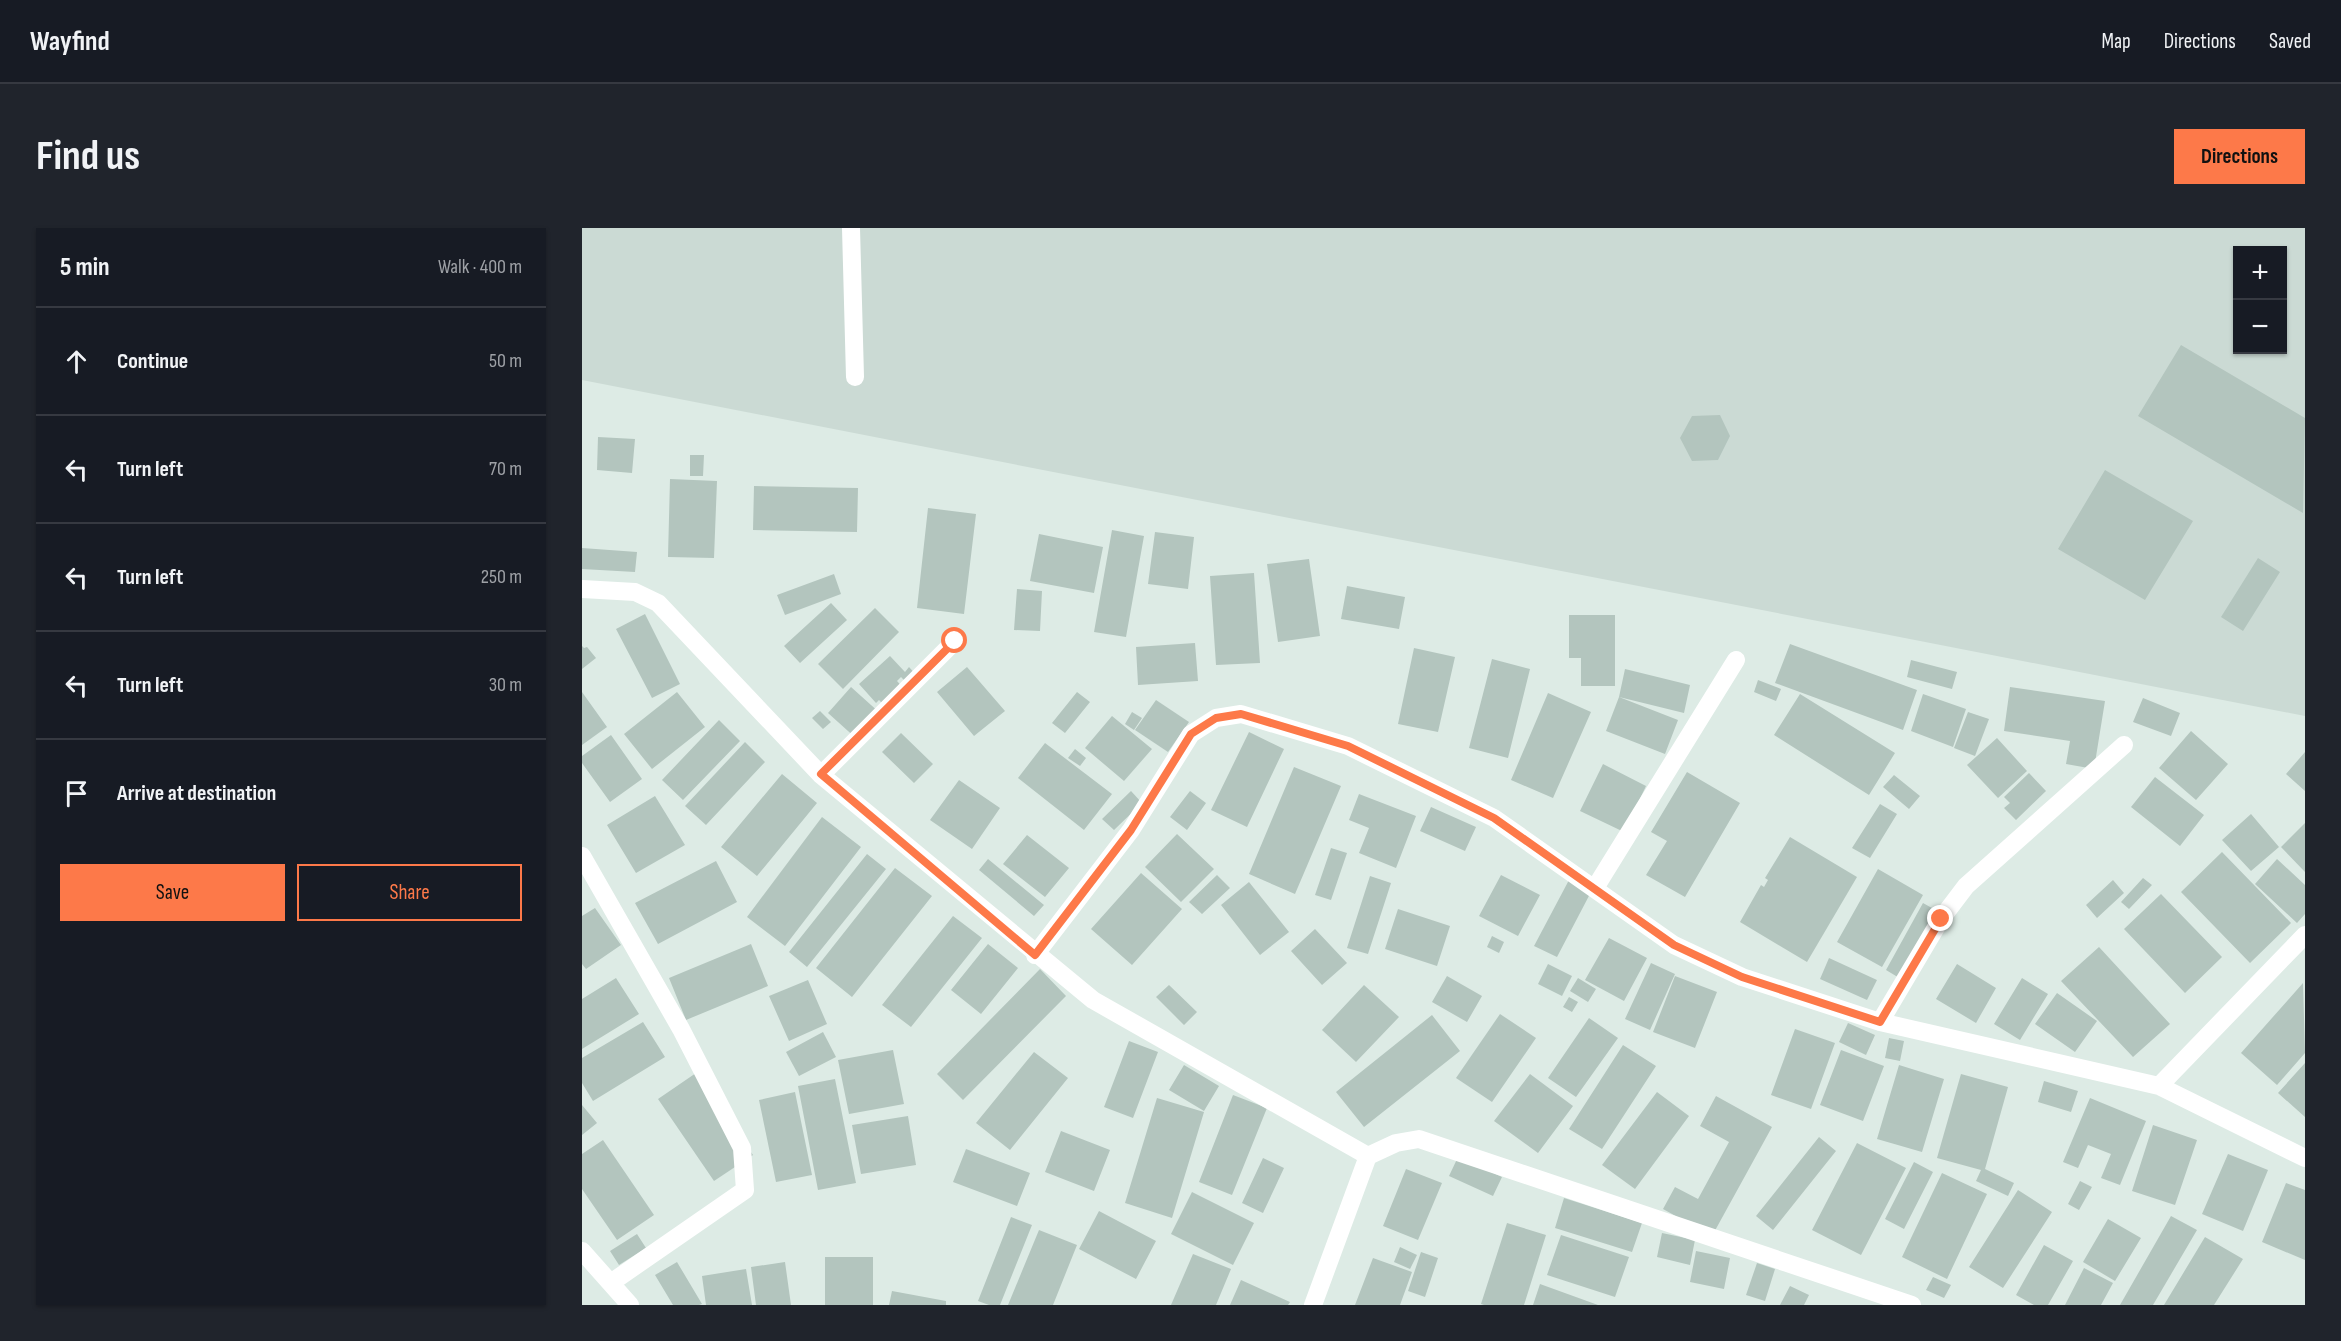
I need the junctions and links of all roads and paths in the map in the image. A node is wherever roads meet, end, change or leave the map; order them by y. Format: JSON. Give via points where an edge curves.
{"nodes":[{"id":1,"x":851,"y":228,"type":"edge"},
{"id":2,"x":855,"y":377,"type":"dead end"},
{"id":3,"x":582,"y":589,"type":"edge"},
{"id":4,"x":955,"y":641,"type":"dead end"},
{"id":5,"x":1736,"y":660,"type":"dead end"},
{"id":6,"x":2124,"y":745,"type":"dead end"},
{"id":7,"x":821,"y":774,"type":"junction"},
{"id":8,"x":582,"y":856,"type":"edge"},
{"id":9,"x":1595,"y":888,"type":"junction"},
{"id":10,"x":2305,"y":935,"type":"edge"},
{"id":11,"x":1035,"y":955,"type":"junction"},
{"id":12,"x":1880,"y":1022,"type":"junction"},
{"id":13,"x":2159,"y":1086,"type":"junction"},
{"id":14,"x":1368,"y":1156,"type":"junction"},
{"id":15,"x":2305,"y":1158,"type":"edge"},
{"id":16,"x":582,"y":1251,"type":"edge"},
{"id":17,"x":612,"y":1282,"type":"junction"},
{"id":18,"x":630,"y":1305,"type":"edge"},
{"id":19,"x":1313,"y":1305,"type":"edge"},
{"id":20,"x":1912,"y":1305,"type":"edge"}],
"edges":[{"from":1,"to":2,"type":"street"},
{"from":3,"to":7,"type":"street","via":[[635,592],[658,603]]},
{"from":4,"to":7,"type":"street"},
{"from":5,"to":9,"type":"street"},
{"from":6,"to":12,"type":"street","via":[[1966,886],[1941,919]]},
{"from":7,"to":11,"type":"street"},
{"from":8,"to":17,"type":"street","via":[[681,1029],[742,1148],[745,1190]]},
{"from":9,"to":11,"type":"street","via":[[1494,818],[1416,777],[1348,746],[1241,714],[1216,718],[1191,734],[1131,830]]},
{"from":9,"to":12,"type":"street","via":[[1674,945],[1742,977]]},
{"from":10,"to":13,"type":"street"},
{"from":11,"to":14,"type":"street","via":[[1093,1000]]},
{"from":12,"to":13,"type":"street"},
{"from":13,"to":15,"type":"street"},
{"from":14,"to":19,"type":"street"},
{"from":14,"to":20,"type":"street","via":[[1396,1143],[1419,1139]]},
{"from":16,"to":17,"type":"street"},
{"from":17,"to":18,"type":"street"}]}
